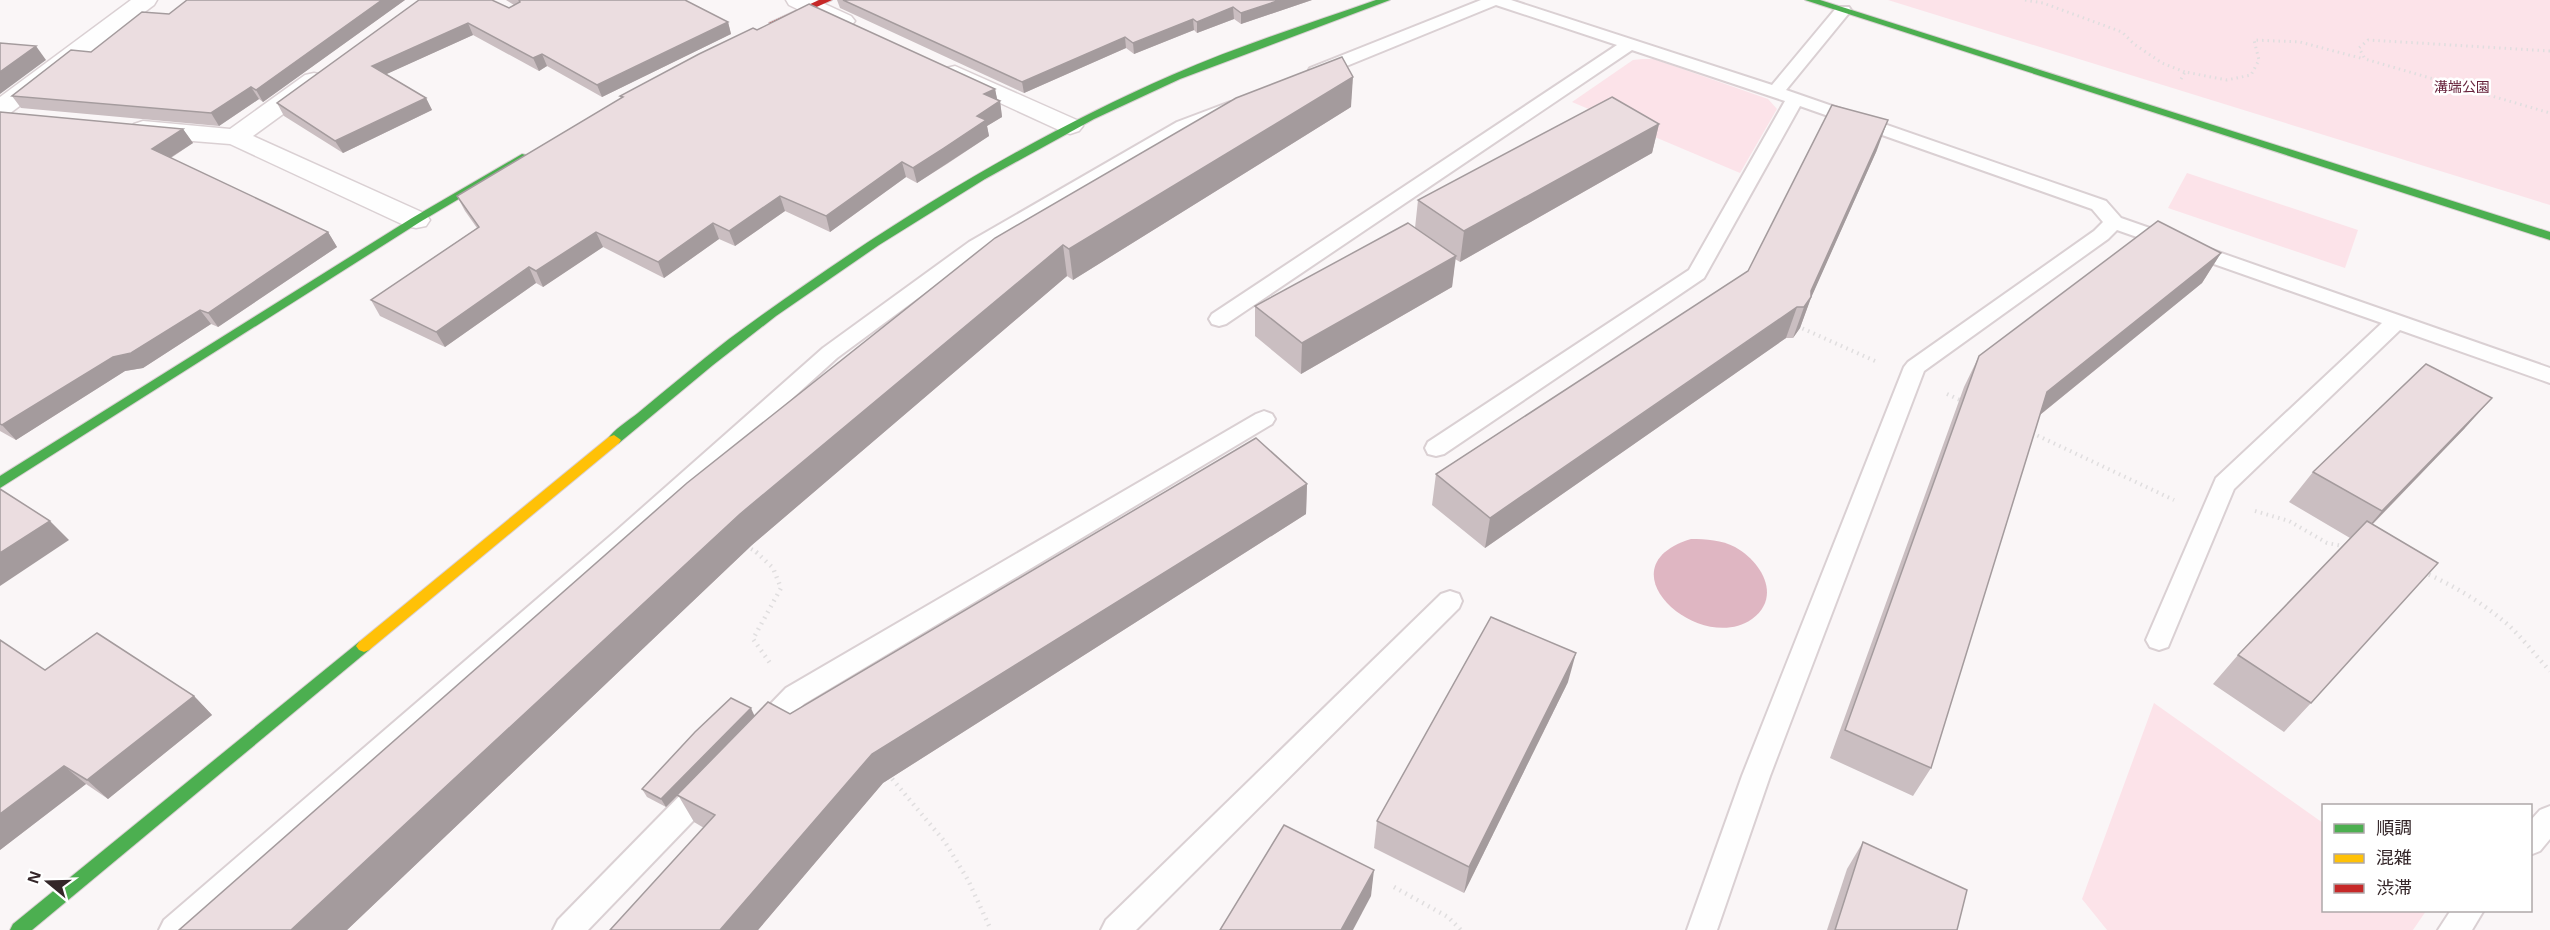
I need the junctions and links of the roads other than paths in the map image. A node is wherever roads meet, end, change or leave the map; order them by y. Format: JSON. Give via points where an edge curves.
{"nodes":[{"id":1,"x":146,"y":0,"type":"edge"},
{"id":2,"x":1385,"y":0,"type":"edge"},
{"id":3,"x":1810,"y":0,"type":"edge"},
{"id":4,"x":812,"y":2,"type":"edge"},
{"id":5,"x":1843,"y":10,"type":"junction"},
{"id":6,"x":759,"y":31,"type":"edge"},
{"id":7,"x":866,"y":32,"type":"edge"},
{"id":8,"x":1630,"y":44,"type":"junction"},
{"id":9,"x":931,"y":62,"type":"edge"},
{"id":10,"x":329,"y":68,"type":"edge"},
{"id":11,"x":1301,"y":78,"type":"edge"},
{"id":12,"x":1775,"y":92,"type":"junction"},
{"id":13,"x":1795,"y":99,"type":"junction"},
{"id":14,"x":1247,"y":100,"type":"edge"},
{"id":15,"x":8,"y":114,"type":"edge"},
{"id":16,"x":118,"y":126,"type":"edge"},
{"id":17,"x":1070,"y":126,"type":"junction"},
{"id":18,"x":235,"y":137,"type":"junction"},
{"id":19,"x":529,"y":153,"type":"edge"},
{"id":20,"x":416,"y":220,"type":"junction"},
{"id":21,"x":2114,"y":222,"type":"junction"},
{"id":22,"x":2550,"y":236,"type":"edge"},
{"id":23,"x":1219,"y":319,"type":"dead end"},
{"id":24,"x":2397,"y":321,"type":"junction"},
{"id":25,"x":2550,"y":376,"type":"edge"},
{"id":26,"x":1264,"y":419,"type":"dead end"},
{"id":27,"x":1436,"y":448,"type":"dead end"},
{"id":28,"x":0,"y":483,"type":"edge"},
{"id":29,"x":1450,"y":601,"type":"dead end"},
{"id":30,"x":2159,"y":640,"type":"dead end"},
{"id":31,"x":747,"y":746,"type":"edge"},
{"id":32,"x":722,"y":771,"type":"edge"},
{"id":33,"x":2550,"y":819,"type":"edge"},
{"id":34,"x":2532,"y":840,"type":"edge"},
{"id":35,"x":2468,"y":912,"type":"edge"},
{"id":36,"x":19,"y":930,"type":"edge"},
{"id":37,"x":174,"y":930,"type":"edge"},
{"id":38,"x":568,"y":930,"type":"edge"},
{"id":39,"x":1116,"y":930,"type":"edge"},
{"id":40,"x":1702,"y":930,"type":"edge"},
{"id":41,"x":2453,"y":930,"type":"edge"}],
"edges":[{"from":1,"to":15,"type":"street"},
{"from":2,"to":17,"type":"street","via":[[1230,55]]},
{"from":3,"to":5,"type":"street"},
{"from":4,"to":6,"type":"street"},
{"from":4,"to":7,"type":"street"},
{"from":5,"to":12,"type":"lane"},
{"from":5,"to":22,"type":"street"},
{"from":8,"to":11,"type":"lane","via":[[1495,0]]},
{"from":8,"to":12,"type":"lane"},
{"from":8,"to":23,"type":"lane"},
{"from":9,"to":17,"type":"street"},
{"from":10,"to":18,"type":"street"},
{"from":12,"to":13,"type":"lane"},
{"from":13,"to":21,"type":"lane","via":[[2099,205]]},
{"from":13,"to":27,"type":"lane","via":[[1697,274]]},
{"from":14,"to":37,"type":"lane","via":[[1182,126],[976,246],[830,352]]},
{"from":16,"to":18,"type":"street"},
{"from":17,"to":36,"type":"street","via":[[969,181],[890,231],[721,352]]},
{"from":18,"to":20,"type":"street"},
{"from":19,"to":20,"type":"street"},
{"from":20,"to":28,"type":"street"},
{"from":21,"to":24,"type":"lane"},
{"from":21,"to":40,"type":"lane","via":[[1916,367],[1756,776]]},
{"from":24,"to":25,"type":"lane"},
{"from":24,"to":30,"type":"lane","via":[[2224,484]]},
{"from":26,"to":31,"type":"lane","via":[[795,696]]},
{"from":29,"to":39,"type":"lane"},
{"from":32,"to":38,"type":"lane"},
{"from":33,"to":34,"type":"lane"},
{"from":35,"to":41,"type":"lane"}]}
